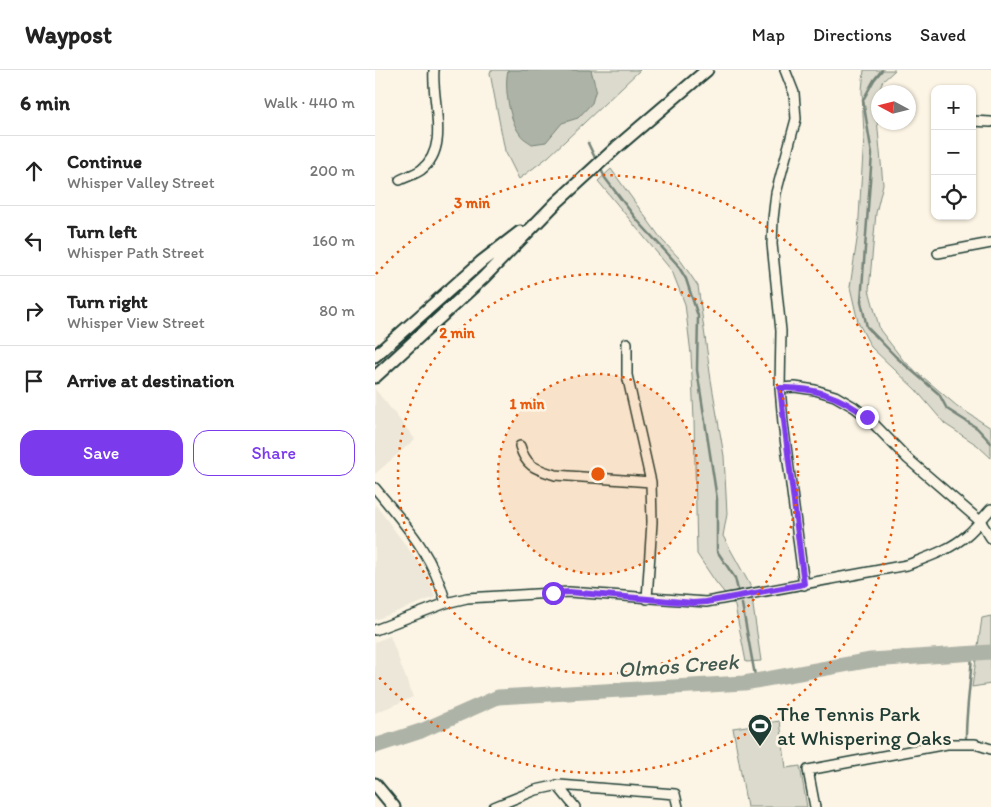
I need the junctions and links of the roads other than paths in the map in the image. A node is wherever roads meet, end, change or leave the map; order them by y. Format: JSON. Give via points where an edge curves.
{"nodes":[{"id":1,"x":434,"y":70,"type":"edge"},
{"id":2,"x":707,"y":70,"type":"edge"},
{"id":3,"x":785,"y":70,"type":"edge"},
{"id":4,"x":976,"y":122,"type":"edge"},
{"id":5,"x":991,"y":122,"type":"edge"},
{"id":6,"x":400,"y":180,"type":"dead end"},
{"id":7,"x":557,"y":203,"type":"junction"},
{"id":8,"x":991,"y":243,"type":"edge"},
{"id":9,"x":938,"y":253,"type":"dead end"},
{"id":10,"x":627,"y":344,"type":"dead end"},
{"id":11,"x":375,"y":356,"type":"edge"},
{"id":12,"x":377,"y":371,"type":"edge"},
{"id":13,"x":780,"y":388,"type":"junction"},
{"id":14,"x":520,"y":446,"type":"dead end"},
{"id":15,"x":651,"y":482,"type":"junction"},
{"id":16,"x":375,"y":488,"type":"edge"},
{"id":17,"x":991,"y":509,"type":"edge"},
{"id":18,"x":980,"y":521,"type":"junction"},
{"id":19,"x":991,"y":538,"type":"edge"},
{"id":20,"x":804,"y":584,"type":"junction"},
{"id":21,"x":647,"y":599,"type":"junction"},
{"id":22,"x":446,"y":603,"type":"junction"},
{"id":23,"x":375,"y":630,"type":"edge"},
{"id":24,"x":991,"y":749,"type":"edge"},
{"id":25,"x":375,"y":784,"type":"edge"},
{"id":26,"x":557,"y":785,"type":"junction"},
{"id":27,"x":499,"y":806,"type":"edge"},
{"id":28,"x":394,"y":807,"type":"edge"},
{"id":29,"x":575,"y":807,"type":"edge"},
{"id":30,"x":678,"y":807,"type":"edge"},
{"id":31,"x":815,"y":807,"type":"edge"}],
"edges":[{"from":1,"to":6,"type":"street","via":[[438,124],[434,151],[420,170]]},
{"from":2,"to":7,"type":"main road"},
{"from":3,"to":13,"type":"street","via":[[792,84],[796,110],[795,128],[781,168],[773,219],[772,244],[781,331]]},
{"from":4,"to":5,"type":"street"},
{"from":7,"to":11,"type":"main road","via":[[481,262]]},
{"from":7,"to":12,"type":"main road","via":[[483,278]]},
{"from":8,"to":9,"type":"street"},
{"from":10,"to":15,"type":"street","via":[[627,376]]},
{"from":13,"to":18,"type":"street","via":[[815,390],[854,407]]},
{"from":13,"to":20,"type":"street"},
{"from":14,"to":15,"type":"street","via":[[530,465],[555,475]]},
{"from":15,"to":21,"type":"street"},
{"from":16,"to":22,"type":"street","via":[[426,554]]},
{"from":17,"to":18,"type":"street"},
{"from":18,"to":19,"type":"street"},
{"from":18,"to":20,"type":"street","via":[[953,546],[931,557],[907,565]]},
{"from":20,"to":21,"type":"street","via":[[706,602]]},
{"from":21,"to":22,"type":"street","via":[[569,592],[467,598]]},
{"from":22,"to":23,"type":"street"},
{"from":24,"to":31,"type":"street","via":[[975,744],[947,744],[809,770]]},
{"from":25,"to":28,"type":"main road"},
{"from":26,"to":27,"type":"street","via":[[535,790]]},
{"from":26,"to":29,"type":"street"},
{"from":26,"to":30,"type":"street","via":[[675,794]]}]}
